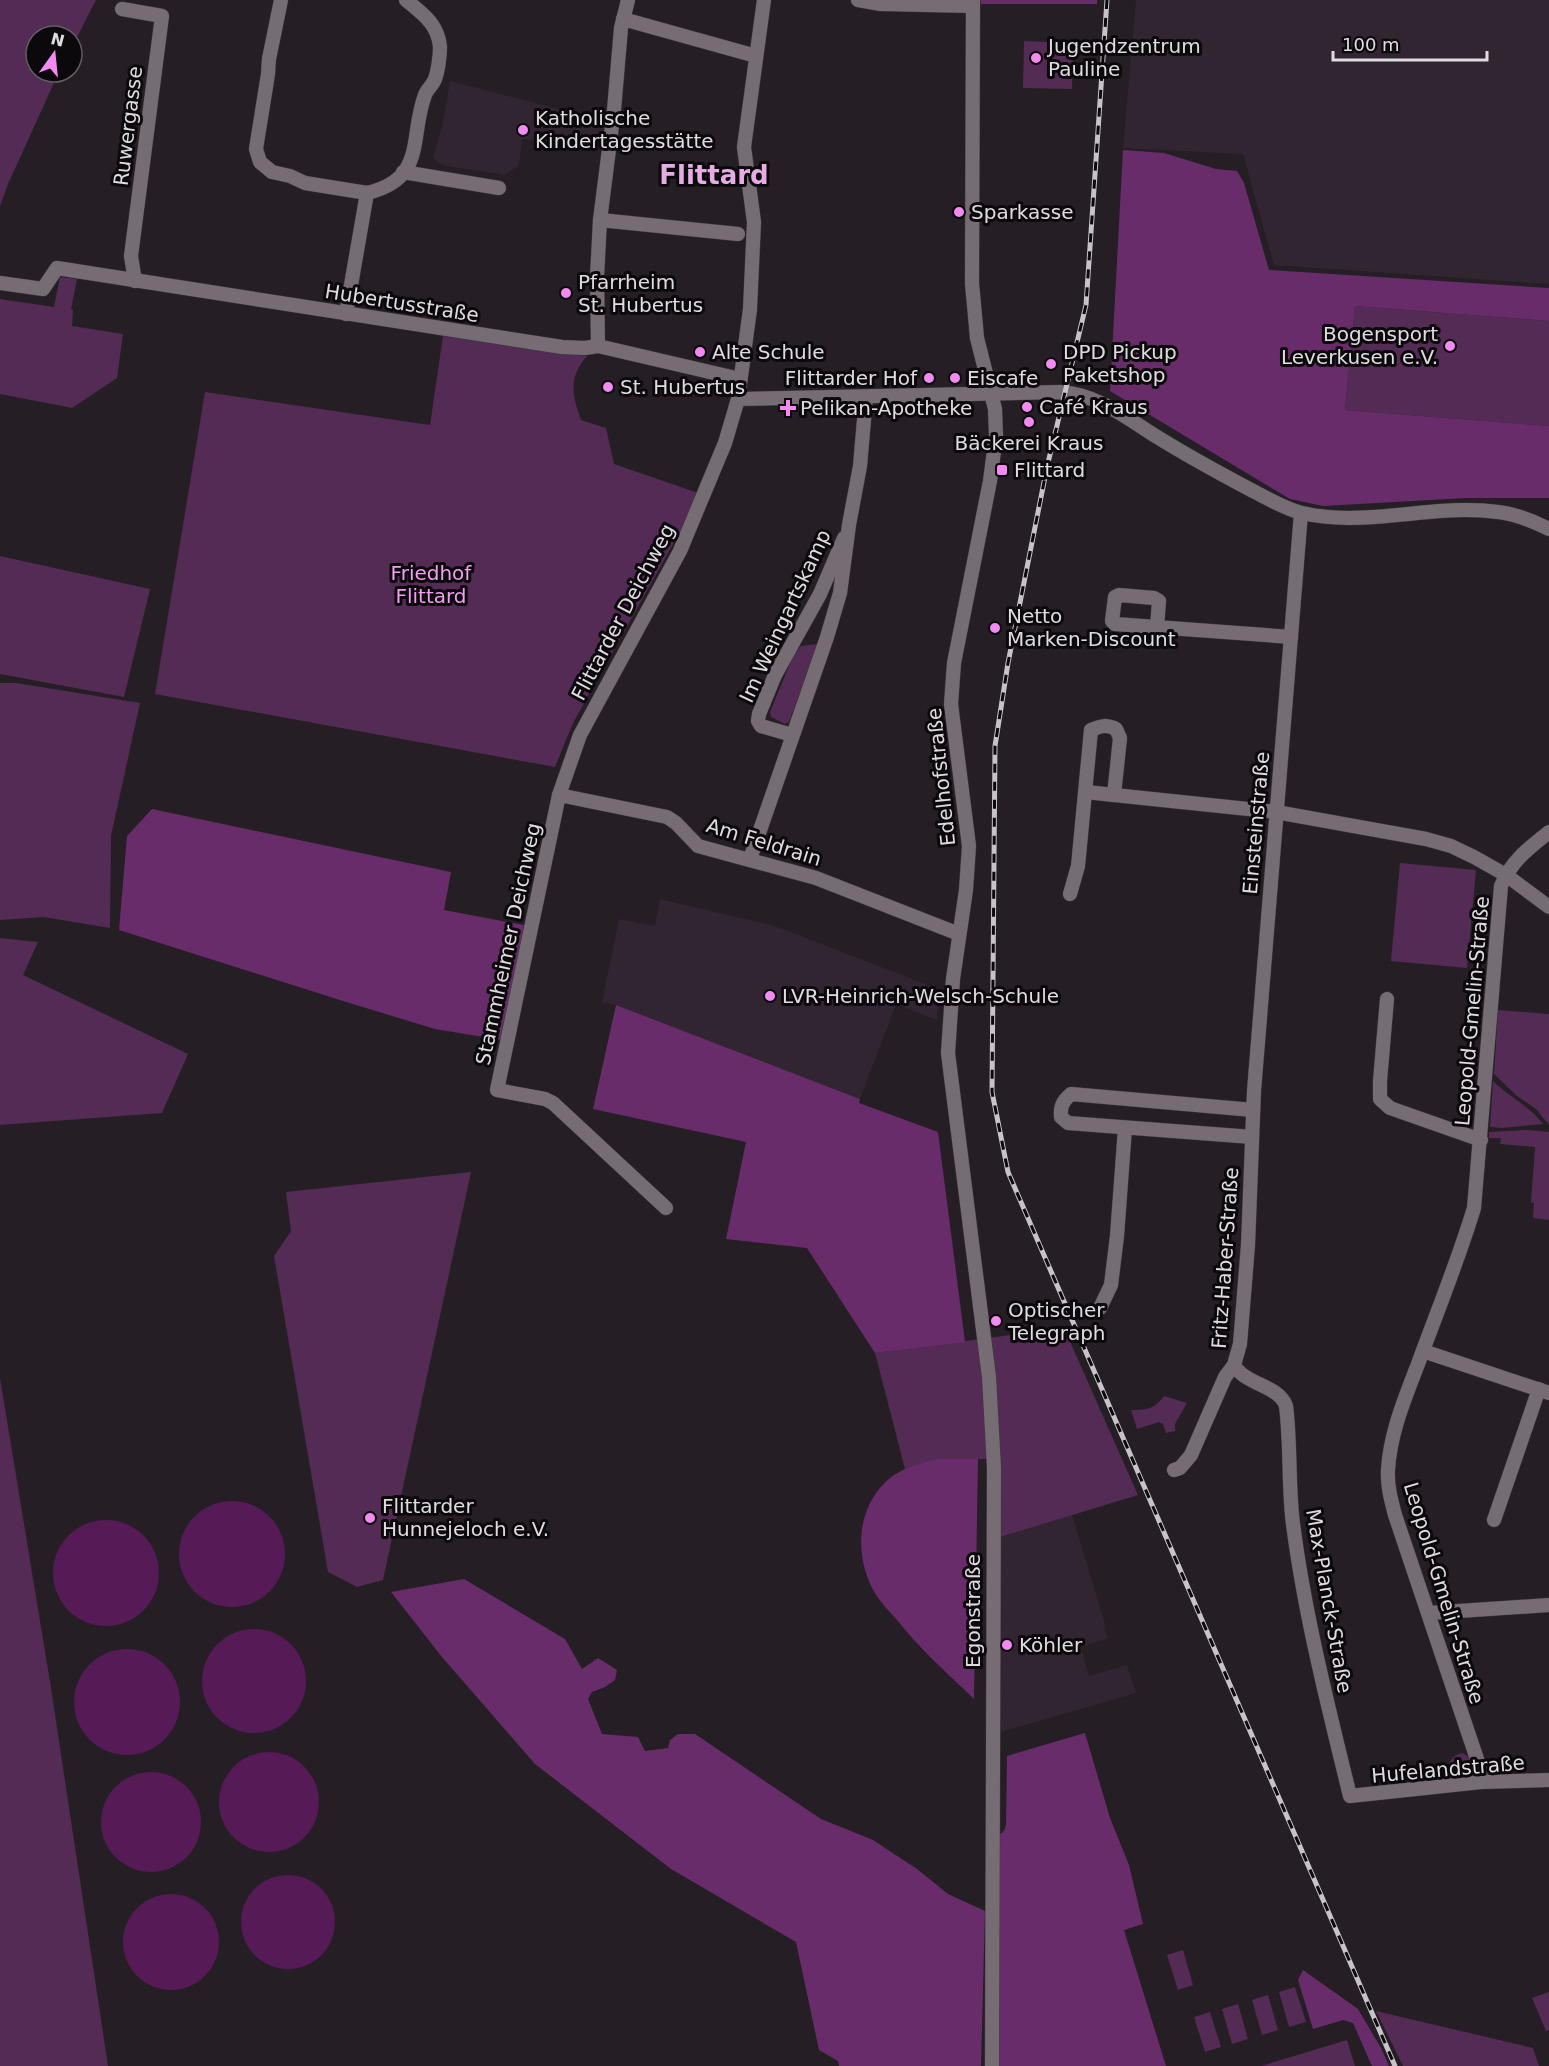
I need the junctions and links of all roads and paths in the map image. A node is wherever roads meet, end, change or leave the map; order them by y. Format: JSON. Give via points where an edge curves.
{"nodes":[{"id":1,"x":281,"y":0,"type":"edge"},
{"id":2,"x":406,"y":0,"type":"edge"},
{"id":3,"x":628,"y":0,"type":"edge"},
{"id":4,"x":764,"y":0,"type":"edge"},
{"id":5,"x":858,"y":0,"type":"edge"},
{"id":6,"x":973,"y":3,"type":"edge"},
{"id":7,"x":122,"y":9,"type":"dead end"},
{"id":8,"x":623,"y":19,"type":"junction"},
{"id":9,"x":756,"y":56,"type":"junction"},
{"id":10,"x":403,"y":172,"type":"junction"},
{"id":11,"x":499,"y":188,"type":"dead end"},
{"id":12,"x":367,"y":193,"type":"junction"},
{"id":13,"x":600,"y":220,"type":"junction"},
{"id":14,"x":738,"y":234,"type":"dead end"},
{"id":15,"x":135,"y":281,"type":"junction"},
{"id":16,"x":0,"y":284,"type":"edge"},
{"id":17,"x":346,"y":314,"type":"junction"},
{"id":18,"x":598,"y":346,"type":"junction"},
{"id":19,"x":740,"y":379,"type":"junction"},
{"id":20,"x":991,"y":393,"type":"junction"},
{"id":21,"x":866,"y":397,"type":"junction"},
{"id":22,"x":738,"y":399,"type":"junction"},
{"id":23,"x":1301,"y":513,"type":"junction"},
{"id":24,"x":849,"y":525,"type":"junction"},
{"id":25,"x":1549,"y":529,"type":"edge"},
{"id":26,"x":1157,"y":627,"type":"dead end"},
{"id":27,"x":1291,"y":637,"type":"junction"},
{"id":28,"x":792,"y":735,"type":"junction"},
{"id":29,"x":565,"y":775,"type":"joint"},
{"id":30,"x":1086,"y":792,"type":"junction"},
{"id":31,"x":559,"y":795,"type":"junction"},
{"id":32,"x":1114,"y":795,"type":"junction"},
{"id":33,"x":1276,"y":812,"type":"junction"},
{"id":34,"x":1549,"y":832,"type":"edge"},
{"id":35,"x":750,"y":859,"type":"junction"},
{"id":36,"x":1506,"y":875,"type":"junction"},
{"id":37,"x":1070,"y":894,"type":"dead end"},
{"id":38,"x":1549,"y":907,"type":"edge"},
{"id":39,"x":959,"y":934,"type":"junction"},
{"id":40,"x":1387,"y":999,"type":"dead end"},
{"id":41,"x":1253,"y":1110,"type":"junction"},
{"id":42,"x":1125,"y":1128,"type":"junction"},
{"id":43,"x":1252,"y":1137,"type":"junction"},
{"id":44,"x":1480,"y":1140,"type":"junction"},
{"id":45,"x":960,"y":1158,"type":"joint"},
{"id":46,"x":666,"y":1208,"type":"dead end"},
{"id":47,"x":1100,"y":1308,"type":"dead end"},
{"id":48,"x":1423,"y":1351,"type":"junction"},
{"id":49,"x":1234,"y":1365,"type":"junction"},
{"id":50,"x":1544,"y":1391,"type":"edge"},
{"id":51,"x":1174,"y":1470,"type":"dead end"},
{"id":52,"x":1494,"y":1520,"type":"dead end"},
{"id":53,"x":1549,"y":1605,"type":"edge"},
{"id":54,"x":1429,"y":1613,"type":"junction"},
{"id":55,"x":1549,"y":1780,"type":"edge"},
{"id":56,"x":1481,"y":1782,"type":"junction"},
{"id":57,"x":1350,"y":1796,"type":"joint"},
{"id":58,"x":992,"y":2066,"type":"edge"}],
"edges":[{"from":1,"to":12,"type":"street","via":[[268,59],[256,149],[260,162],[272,172],[305,183]]},
{"from":2,"to":10,"type":"street","via":[[433,23],[440,47],[435,80],[420,114],[416,147]]},
{"from":3,"to":8,"type":"street"},
{"from":4,"to":9,"type":"street","name":"Flittarder Deichweg"},
{"from":5,"to":6,"type":"street","via":[[881,4]]},
{"from":6,"to":20,"type":"street","name":"Edelhofstraße","via":[[972,283],[977,338]]},
{"from":7,"to":15,"type":"street","name":"Ruwergasse","via":[[162,16],[131,256]]},
{"from":8,"to":9,"type":"street"},
{"from":8,"to":13,"type":"street"},
{"from":9,"to":19,"type":"street","name":"Flittarder Deichweg","via":[[744,147],[754,222],[750,309]]},
{"from":10,"to":11,"type":"street"},
{"from":10,"to":12,"type":"street","via":[[385,189]]},
{"from":12,"to":17,"type":"street"},
{"from":13,"to":14,"type":"street"},
{"from":13,"to":18,"type":"street"},
{"from":15,"to":16,"type":"street","name":"Hubertusstraße","via":[[57,268],[43,289]]},
{"from":15,"to":17,"type":"street","name":"Hubertusstraße"},
{"from":17,"to":18,"type":"street","name":"Hubertusstraße","via":[[562,347]]},
{"from":18,"to":19,"type":"street","name":"Hubertusstraße"},
{"from":19,"to":22,"type":"street","name":"Flittarder Deichweg"},
{"from":20,"to":21,"type":"street"},
{"from":20,"to":23,"type":"street","via":[[1066,392],[1097,400],[1199,463]]},
{"from":20,"to":39,"type":"street","name":"Edelhofstraße","via":[[995,409],[994,460],[954,663],[951,704],[969,846]]},
{"from":21,"to":22,"type":"street"},
{"from":21,"to":24,"type":"street","name":"Im Weingartskamp","via":[[860,466]]},
{"from":22,"to":29,"type":"street","name":"Flittarder Deichweg","via":[[725,443],[680,551],[594,707]]},
{"from":23,"to":25,"type":"street","via":[[1332,518],[1497,512]]},
{"from":23,"to":27,"type":"street","name":"Einsteinstraße"},
{"from":24,"to":28,"type":"street","name":"Im Weingartskamp","via":[[840,593]]},
{"from":24,"to":28,"type":"street","name":"Im Weingartskamp","via":[[820,594],[775,675],[759,714],[761,726]]},
{"from":26,"to":27,"type":"street"},
{"from":27,"to":33,"type":"street","name":"Einsteinstraße"},
{"from":28,"to":35,"type":"street","name":"Im Weingartskamp"},
{"from":29,"to":31,"type":"street","name":"Stammheimer Deichweg"},
{"from":30,"to":32,"type":"street"},
{"from":30,"to":32,"type":"street","via":[[1091,730],[1109,725],[1120,738]]},
{"from":30,"to":37,"type":"street","via":[[1078,866]]},
{"from":31,"to":35,"type":"street","name":"Am Feldrain","via":[[667,817],[698,846]]},
{"from":31,"to":46,"type":"street","name":"Stammheimer Deichweg","via":[[497,1090],[552,1103]]},
{"from":32,"to":33,"type":"street"},
{"from":33,"to":36,"type":"street","via":[[1426,839],[1451,846]]},
{"from":33,"to":41,"type":"street","name":"Einsteinstraße"},
{"from":34,"to":36,"type":"street","name":"Leopold-Gmelin-Straße","via":[[1518,857]]},
{"from":35,"to":39,"type":"street","name":"Am Feldrain","via":[[816,878]]},
{"from":36,"to":38,"type":"street"},
{"from":36,"to":44,"type":"street","name":"Leopold-Gmelin-Straße","via":[[1501,886]]},
{"from":39,"to":45,"type":"street","name":"Edelhofstraße","via":[[948,1053]]},
{"from":40,"to":44,"type":"street","name":"Leopold-Gmelin-Straße","via":[[1380,1099],[1390,1108]]},
{"from":41,"to":42,"type":"street","via":[[1071,1094],[1060,1108],[1061,1117],[1068,1123]]},
{"from":41,"to":43,"type":"street","name":"Einsteinstraße"},
{"from":42,"to":43,"type":"street"},
{"from":42,"to":47,"type":"street","via":[[1111,1285]]},
{"from":43,"to":49,"type":"street","name":"Fritz-Haber-Straße","via":[[1248,1245],[1240,1344]]},
{"from":44,"to":48,"type":"street","name":"Leopold-Gmelin-Straße","via":[[1474,1208]]},
{"from":45,"to":58,"type":"street","name":"Egonstraße","via":[[993,1432]]},
{"from":48,"to":50,"type":"street"},
{"from":48,"to":54,"type":"street","name":"Leopold-Gmelin-Straße","via":[[1391,1442],[1388,1473],[1395,1515]]},
{"from":49,"to":51,"type":"street","name":"Fritz-Haber-Straße","via":[[1191,1455]]},
{"from":49,"to":57,"type":"street","name":"Max-Planck-Straße","via":[[1247,1378],[1282,1398],[1286,1406],[1292,1521],[1302,1582]]},
{"from":50,"to":52,"type":"street"},
{"from":53,"to":54,"type":"street"},
{"from":54,"to":56,"type":"street","name":"Leopold-Gmelin-Straße","via":[[1480,1768]]},
{"from":55,"to":56,"type":"street","name":"Hufelandstraße"},
{"from":56,"to":57,"type":"street","name":"Hufelandstraße"}]}
